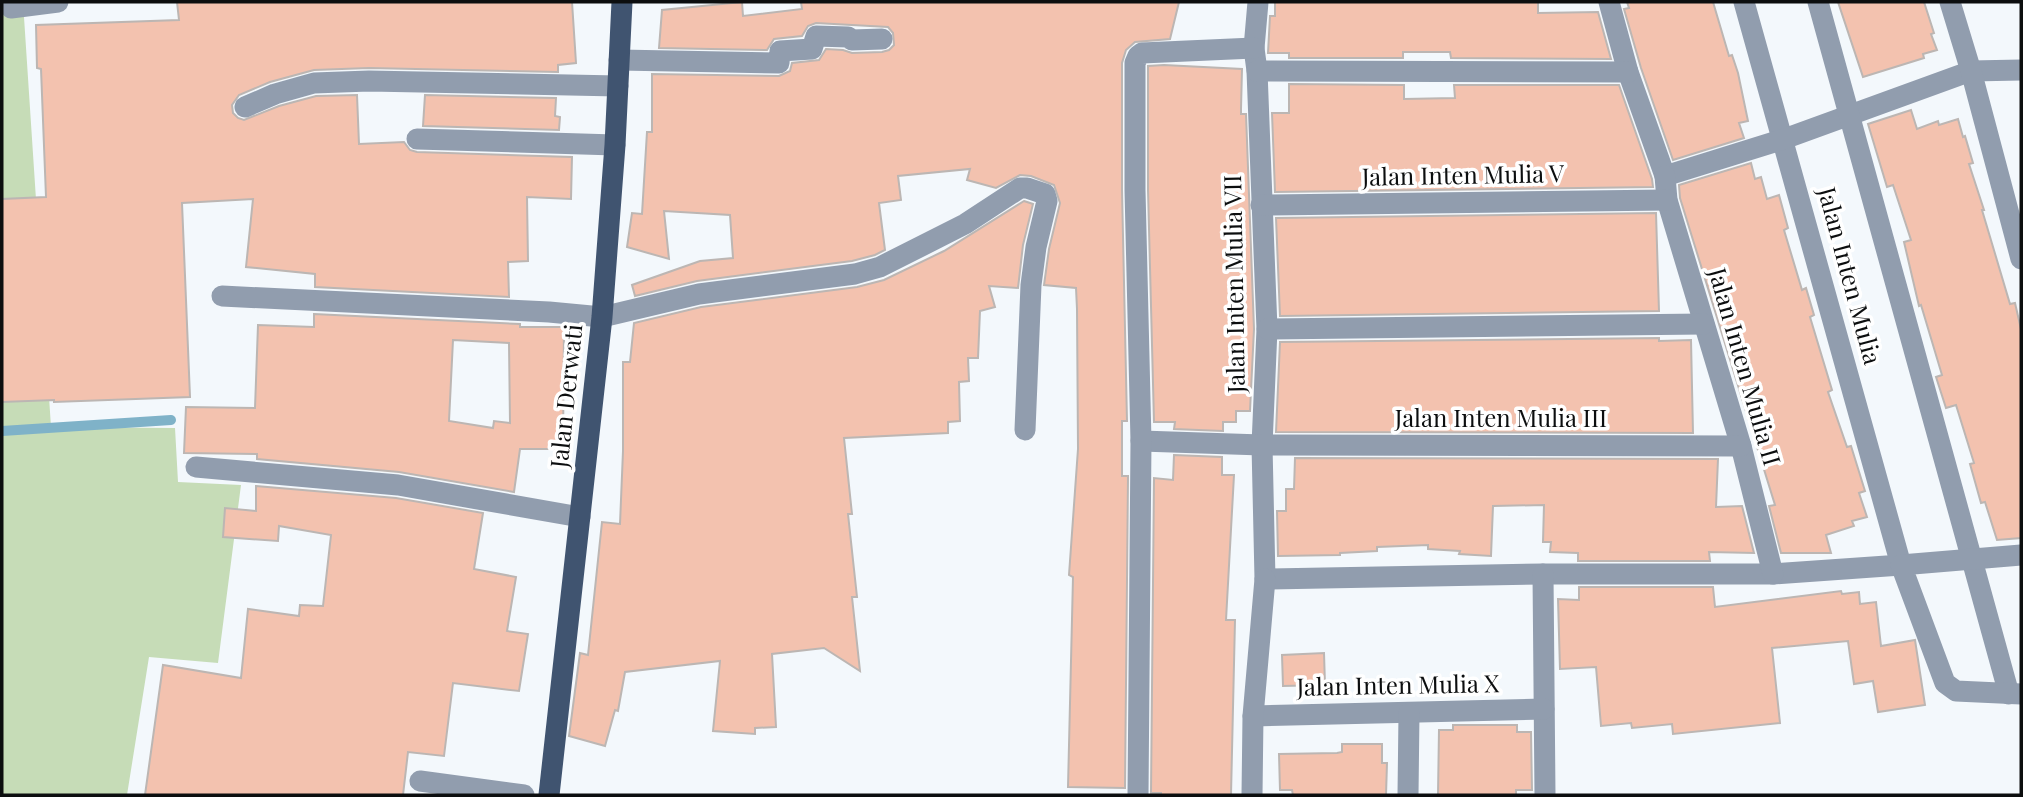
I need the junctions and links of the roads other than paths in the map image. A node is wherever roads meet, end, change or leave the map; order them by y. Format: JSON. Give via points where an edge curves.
{"nodes":[{"id":1,"x":58,"y":2,"type":"edge"},
{"id":2,"x":622,"y":2,"type":"edge"},
{"id":3,"x":1258,"y":2,"type":"edge"},
{"id":4,"x":1609,"y":2,"type":"edge"},
{"id":5,"x":1744,"y":2,"type":"edge"},
{"id":6,"x":1818,"y":2,"type":"edge"},
{"id":7,"x":1951,"y":2,"type":"edge"},
{"id":8,"x":11,"y":8,"type":"dead end"},
{"id":9,"x":882,"y":39,"type":"dead end"},
{"id":10,"x":1254,"y":48,"type":"junction"},
{"id":11,"x":619,"y":60,"type":"junction"},
{"id":12,"x":2021,"y":70,"type":"edge"},
{"id":13,"x":1257,"y":71,"type":"junction"},
{"id":14,"x":1972,"y":71,"type":"junction"},
{"id":15,"x":1628,"y":72,"type":"junction"},
{"id":16,"x":618,"y":86,"type":"junction"},
{"id":17,"x":245,"y":107,"type":"dead end"},
{"id":18,"x":1849,"y":115,"type":"junction"},
{"id":19,"x":417,"y":139,"type":"dead end"},
{"id":20,"x":1784,"y":139,"type":"junction"},
{"id":21,"x":615,"y":145,"type":"junction"},
{"id":22,"x":1665,"y":176,"type":"junction"},
{"id":23,"x":1667,"y":200,"type":"junction"},
{"id":24,"x":1261,"y":205,"type":"junction"},
{"id":25,"x":2021,"y":259,"type":"edge"},
{"id":26,"x":222,"y":296,"type":"dead end"},
{"id":27,"x":602,"y":317,"type":"junction"},
{"id":28,"x":1704,"y":324,"type":"junction"},
{"id":29,"x":1266,"y":329,"type":"junction"},
{"id":30,"x":1025,"y":430,"type":"dead end"},
{"id":31,"x":1141,"y":441,"type":"junction"},
{"id":32,"x":1262,"y":445,"type":"junction"},
{"id":33,"x":1741,"y":446,"type":"junction"},
{"id":34,"x":196,"y":467,"type":"dead end"},
{"id":35,"x":580,"y":517,"type":"junction"},
{"id":36,"x":2021,"y":555,"type":"edge"},
{"id":37,"x":1971,"y":558,"type":"junction"},
{"id":38,"x":1901,"y":565,"type":"junction"},
{"id":39,"x":1773,"y":573,"type":"junction"},
{"id":40,"x":1543,"y":574,"type":"junction"},
{"id":41,"x":1265,"y":579,"type":"junction"},
{"id":42,"x":2015,"y":694,"type":"edge"},
{"id":43,"x":1544,"y":709,"type":"junction"},
{"id":44,"x":1409,"y":713,"type":"junction"},
{"id":45,"x":1253,"y":716,"type":"junction"},
{"id":46,"x":420,"y":781,"type":"dead end"},
{"id":47,"x":524,"y":795,"type":"edge"},
{"id":48,"x":550,"y":795,"type":"edge"},
{"id":49,"x":1138,"y":795,"type":"edge"},
{"id":50,"x":1252,"y":795,"type":"edge"},
{"id":51,"x":1408,"y":795,"type":"edge"},
{"id":52,"x":1545,"y":795,"type":"edge"}],
"edges":[{"from":1,"to":8,"type":"street"},
{"from":2,"to":11,"type":"main road","name":"Jalan Derwati"},
{"from":3,"to":10,"type":"street","name":"Jalan Inten Mulia VII"},
{"from":4,"to":15,"type":"street","name":"Jalan Inten Mulia II"},
{"from":5,"to":20,"type":"street","name":"Jalan Inten Mulia"},
{"from":6,"to":18,"type":"street","name":"Jalan Inten Mulia"},
{"from":7,"to":14,"type":"street"},
{"from":9,"to":11,"type":"street","via":[[817,36],[812,49],[780,51],[779,62]]},
{"from":10,"to":13,"type":"street","name":"Jalan Inten Mulia VII"},
{"from":10,"to":31,"type":"street","via":[[1142,53],[1135,63]]},
{"from":11,"to":16,"type":"main road","name":"Jalan Derwati"},
{"from":12,"to":14,"type":"street"},
{"from":13,"to":15,"type":"street"},
{"from":13,"to":24,"type":"street","name":"Jalan Inten Mulia VII"},
{"from":14,"to":18,"type":"street"},
{"from":14,"to":25,"type":"street"},
{"from":15,"to":22,"type":"street","name":"Jalan Inten Mulia II"},
{"from":16,"to":17,"type":"street","via":[[314,83]]},
{"from":16,"to":21,"type":"main road","name":"Jalan Derwati"},
{"from":18,"to":20,"type":"street"},
{"from":18,"to":37,"type":"street","name":"Jalan Inten Mulia"},
{"from":19,"to":21,"type":"street"},
{"from":20,"to":22,"type":"street"},
{"from":20,"to":38,"type":"street","name":"Jalan Inten Mulia"},
{"from":21,"to":27,"type":"main road","name":"Jalan Derwati"},
{"from":22,"to":23,"type":"street","name":"Jalan Inten Mulia II"},
{"from":23,"to":24,"type":"street","name":"Jalan Inten Mulia V"},
{"from":23,"to":28,"type":"street","name":"Jalan Inten Mulia II"},
{"from":24,"to":29,"type":"street","name":"Jalan Inten Mulia VII"},
{"from":26,"to":27,"type":"street"},
{"from":27,"to":30,"type":"street","via":[[699,294],[868,271],[1027,188],[1045,194],[1047,201],[1031,285]]},
{"from":27,"to":35,"type":"main road","name":"Jalan Derwati"},
{"from":28,"to":29,"type":"street"},
{"from":28,"to":33,"type":"street","name":"Jalan Inten Mulia II"},
{"from":29,"to":32,"type":"street","name":"Jalan Inten Mulia VII"},
{"from":31,"to":32,"type":"street"},
{"from":31,"to":49,"type":"street"},
{"from":32,"to":33,"type":"street","name":"Jalan Inten Mulia III"},
{"from":32,"to":41,"type":"street","name":"Jalan Inten Mulia VII"},
{"from":33,"to":39,"type":"street","name":"Jalan Inten Mulia II"},
{"from":34,"to":35,"type":"street","via":[[398,485]]},
{"from":35,"to":48,"type":"main road","name":"Jalan Derwati"},
{"from":36,"to":37,"type":"street"},
{"from":37,"to":38,"type":"street"},
{"from":37,"to":42,"type":"street","name":"Jalan Inten Mulia"},
{"from":38,"to":39,"type":"street"},
{"from":38,"to":42,"type":"street","name":"Jalan Inten Mulia","via":[[1945,683],[1956,691]]},
{"from":39,"to":40,"type":"street"},
{"from":40,"to":41,"type":"street"},
{"from":40,"to":43,"type":"street"},
{"from":41,"to":45,"type":"street","name":"Jalan Inten Mulia VII"},
{"from":43,"to":44,"type":"street","name":"Jalan Inten Mulia X"},
{"from":43,"to":52,"type":"street"},
{"from":44,"to":45,"type":"street","name":"Jalan Inten Mulia X"},
{"from":44,"to":51,"type":"street"},
{"from":45,"to":50,"type":"street","name":"Jalan Inten Mulia VII"},
{"from":46,"to":47,"type":"street"}]}
